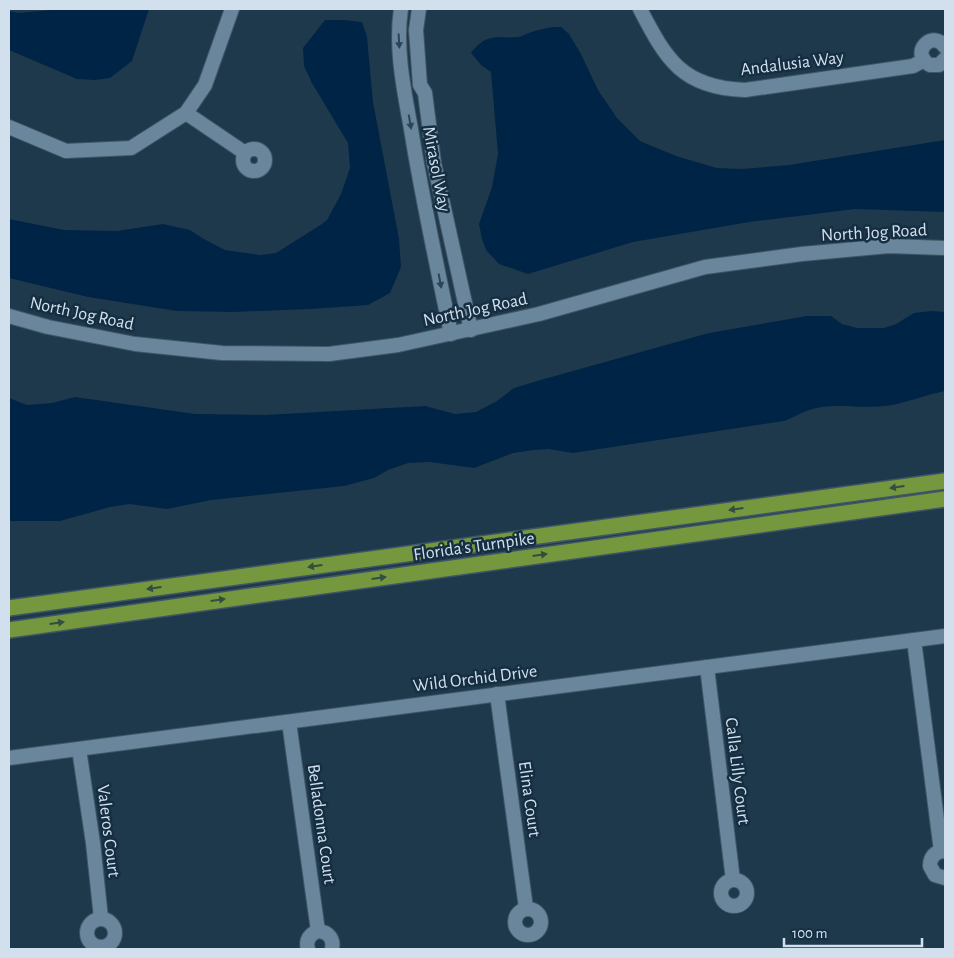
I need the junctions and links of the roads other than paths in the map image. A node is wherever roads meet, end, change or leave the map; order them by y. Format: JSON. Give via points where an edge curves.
{"nodes":[{"id":1,"x":232,"y":9,"type":"edge"},
{"id":2,"x":401,"y":9,"type":"edge"},
{"id":3,"x":640,"y":9,"type":"edge"},
{"id":4,"x":418,"y":13,"type":"edge"},
{"id":5,"x":945,"y":47,"type":"edge"},
{"id":6,"x":945,"y":59,"type":"edge"},
{"id":7,"x":924,"y":60,"type":"junction"},
{"id":8,"x":186,"y":113,"type":"junction"},
{"id":9,"x":9,"y":127,"type":"edge"},
{"id":10,"x":245,"y":153,"type":"dead end"},
{"id":11,"x":945,"y":248,"type":"edge"},
{"id":12,"x":9,"y":316,"type":"edge"},
{"id":13,"x":471,"y":330,"type":"junction"},
{"id":14,"x":451,"y":334,"type":"junction"},
{"id":15,"x":945,"y":481,"type":"edge"},
{"id":16,"x":945,"y":499,"type":"edge"},
{"id":17,"x":9,"y":608,"type":"edge"},
{"id":18,"x":9,"y":630,"type":"edge"},
{"id":19,"x":945,"y":636,"type":"edge"},
{"id":20,"x":914,"y":640,"type":"junction"},
{"id":21,"x":706,"y":667,"type":"junction"},
{"id":22,"x":497,"y":694,"type":"junction"},
{"id":23,"x":289,"y":722,"type":"junction"},
{"id":24,"x":79,"y":749,"type":"junction"},
{"id":25,"x":9,"y":758,"type":"edge"},
{"id":26,"x":943,"y":851,"type":"edge"},
{"id":27,"x":945,"y":878,"type":"edge"},
{"id":28,"x":733,"y":880,"type":"dead end"},
{"id":29,"x":526,"y":908,"type":"dead end"},
{"id":30,"x":100,"y":918,"type":"dead end"},
{"id":31,"x":318,"y":931,"type":"junction"},
{"id":32,"x":308,"y":949,"type":"edge"},
{"id":33,"x":332,"y":949,"type":"edge"}],
"edges":[{"from":1,"to":8,"type":"street","via":[[205,85]]},
{"from":2,"to":14,"type":"street","name":"Mirasol Way","one_way":true,"via":[[398,25],[408,112]]},
{"from":3,"to":7,"type":"street","name":"Andalusia Way","via":[[658,44],[676,66],[701,82],[730,89],[745,90],[913,66]]},
{"from":4,"to":13,"type":"street","name":"Mirasol Way","via":[[428,84],[424,93],[434,163]]},
{"from":5,"to":7,"type":"street","via":[[939,41],[928,42],[922,52]]},
{"from":6,"to":7,"type":"street","name":"Andalusia Way","via":[[935,66]]},
{"from":8,"to":9,"type":"street","via":[[131,148],[66,151]]},
{"from":8,"to":10,"type":"street"},
{"from":11,"to":13,"type":"street","name":"North Jog Road","via":[[889,246],[705,267]]},
{"from":12,"to":14,"type":"street","name":"North Jog Road","via":[[135,344],[222,354],[329,354]]},
{"from":13,"to":14,"type":"street","name":"North Jog Road"},
{"from":15,"to":17,"type":"highway","name":"Florida's Turnpike","one_way":true},
{"from":18,"to":16,"type":"highway","name":"Florida's Turnpike","one_way":true},
{"from":19,"to":20,"type":"street","name":"Wild Orchid Drive"},
{"from":20,"to":21,"type":"street","name":"Wild Orchid Drive"},
{"from":20,"to":26,"type":"street"},
{"from":21,"to":22,"type":"street","name":"Wild Orchid Drive"},
{"from":21,"to":28,"type":"street","name":"Calla Lilly Court"},
{"from":22,"to":23,"type":"street","name":"Wild Orchid Drive"},
{"from":22,"to":29,"type":"street","name":"Elina Court"},
{"from":23,"to":24,"type":"street","name":"Wild Orchid Drive"},
{"from":23,"to":31,"type":"street","name":"Belladonna Court"},
{"from":24,"to":25,"type":"street","name":"Wild Orchid Drive"},
{"from":24,"to":30,"type":"street","name":"Valeros Court","via":[[94,843]]},
{"from":26,"to":27,"type":"street","via":[[932,856],[930,866],[935,875]]},
{"from":31,"to":32,"type":"street","via":[[309,936]]},
{"from":31,"to":33,"type":"street","via":[[328,934],[333,942]]}]}
